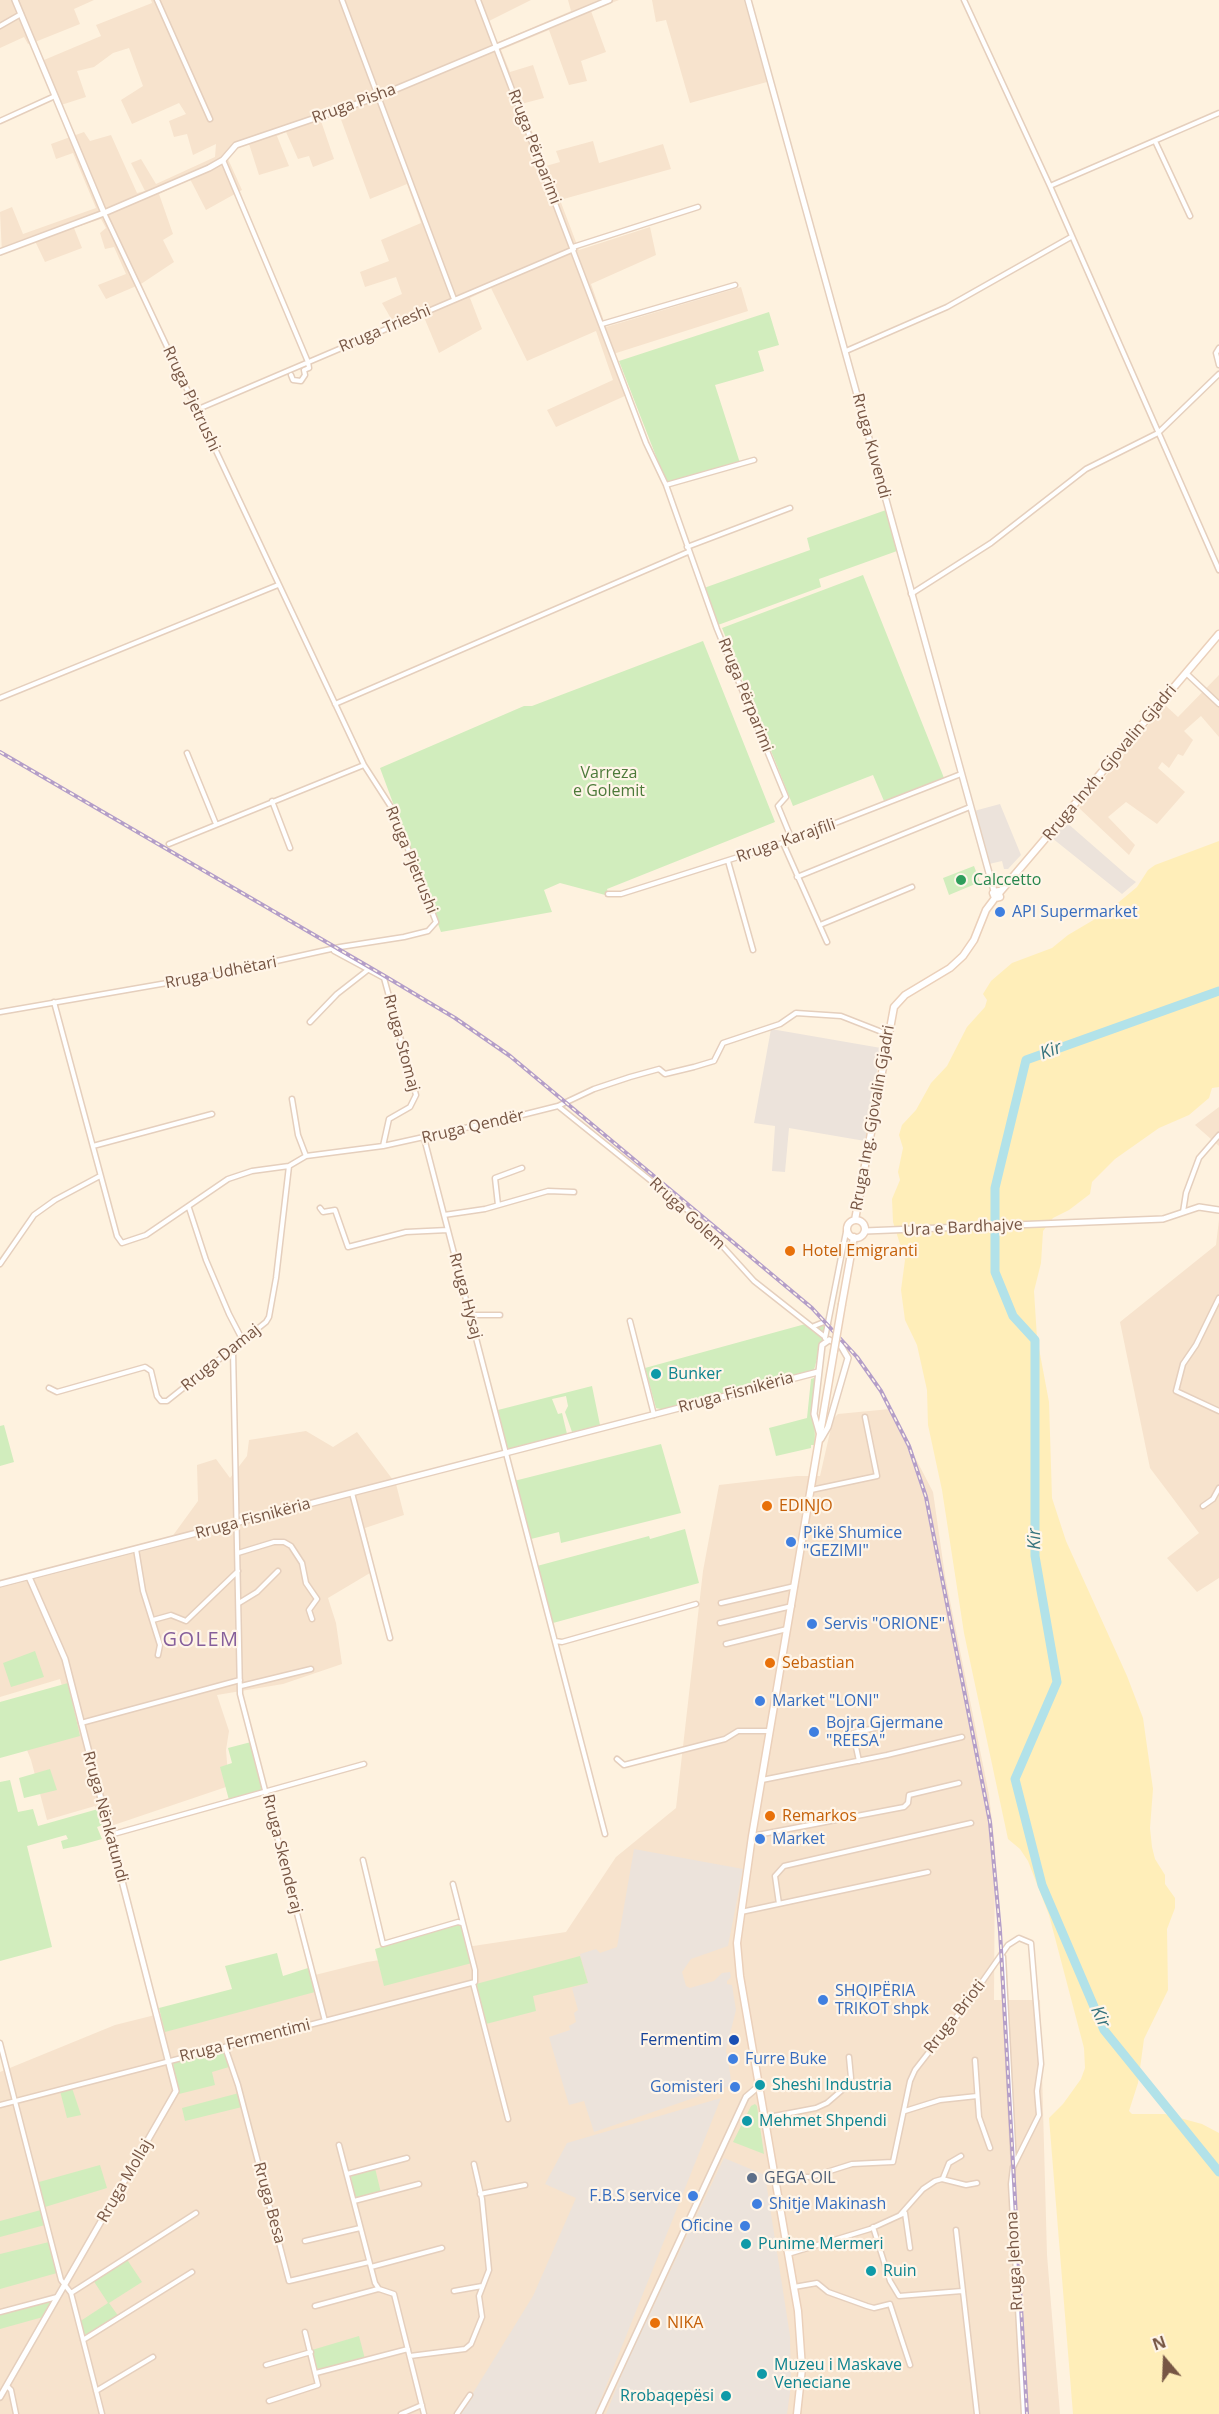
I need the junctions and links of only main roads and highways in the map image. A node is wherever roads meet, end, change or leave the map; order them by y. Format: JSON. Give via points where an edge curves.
{"nodes":[{"id":1,"x":1218,"y":638,"type":"edge"},
{"id":2,"x":985,"y":913,"type":"joint"},
{"id":3,"x":855,"y":1220,"type":"junction"},
{"id":4,"x":854,"y":1237,"type":"junction"},
{"id":5,"x":797,"y":2414,"type":"edge"}],
"edges":[{"from":1,"to":2,"type":"main road","name":"Rruga Inxh. Gjovalin Gjadri","via":[[996,894]]},
{"from":2,"to":3,"type":"main road","name":"Rruga Ing. Gjovalin Gjadri","via":[[974,940],[957,962],[898,1001],[888,1034]]},
{"from":3,"to":4,"type":"main road","via":[[848,1227]]},
{"from":3,"to":4,"type":"main road","via":[[864,1224],[865,1231]]},
{"from":4,"to":5,"type":"main road","bridge":true,"via":[[752,1836],[737,1954],[794,2287],[801,2343]]}]}
